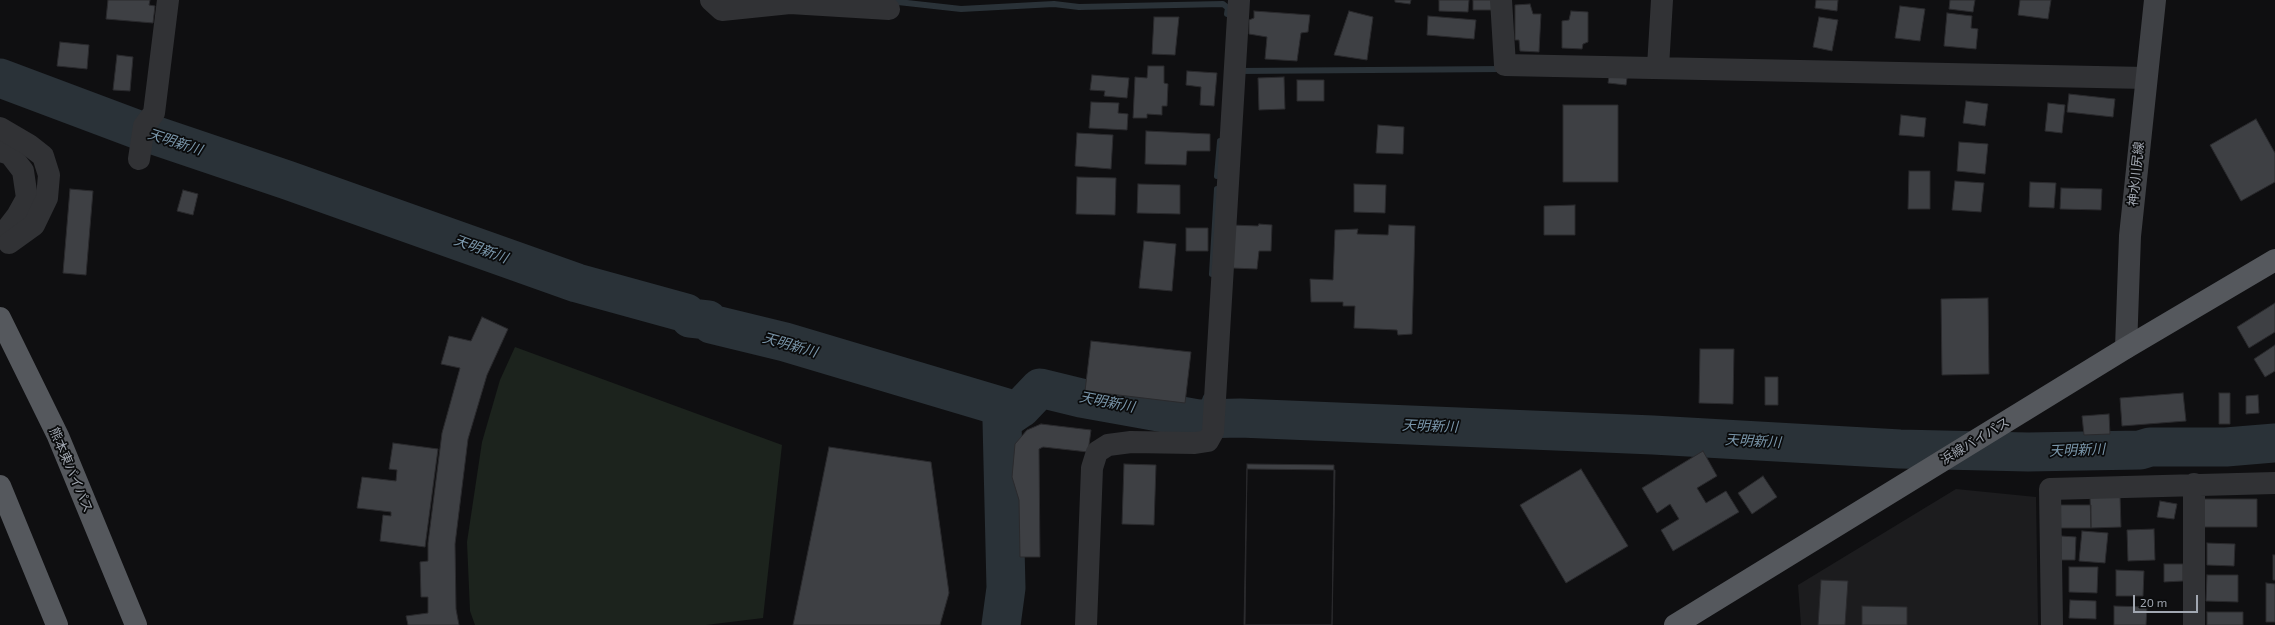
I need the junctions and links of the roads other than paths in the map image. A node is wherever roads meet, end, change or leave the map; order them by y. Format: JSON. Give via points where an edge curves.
{"nodes":[{"id":1,"x":168,"y":0,"type":"edge"},
{"id":2,"x":711,"y":0,"type":"edge"},
{"id":3,"x":1239,"y":0,"type":"edge"},
{"id":4,"x":1502,"y":0,"type":"edge"},
{"id":5,"x":1662,"y":0,"type":"edge"},
{"id":6,"x":2155,"y":0,"type":"edge"},
{"id":7,"x":889,"y":9,"type":"dead end"},
{"id":8,"x":1658,"y":67,"type":"junction"},
{"id":9,"x":2146,"y":78,"type":"junction"},
{"id":10,"x":0,"y":128,"type":"edge"},
{"id":11,"x":141,"y":142,"type":"dead end"},
{"id":12,"x":0,"y":151,"type":"edge"},
{"id":13,"x":2275,"y":260,"type":"edge"},
{"id":14,"x":0,"y":318,"type":"edge"},
{"id":15,"x":2126,"y":348,"type":"junction"},
{"id":16,"x":2275,"y":483,"type":"edge"},
{"id":17,"x":2194,"y":484,"type":"junction"},
{"id":18,"x":2,"y":493,"type":"edge"},
{"id":19,"x":57,"y":625,"type":"edge"},
{"id":20,"x":136,"y":625,"type":"edge"},
{"id":21,"x":1086,"y":625,"type":"edge"},
{"id":22,"x":1675,"y":625,"type":"edge"},
{"id":23,"x":2052,"y":625,"type":"edge"},
{"id":24,"x":2194,"y":625,"type":"edge"}],
"edges":[{"from":1,"to":11,"type":"street","via":[[154,113]]},
{"from":2,"to":7,"type":"street","via":[[722,10],[790,3]]},
{"from":3,"to":21,"type":"street","via":[[1213,432],[1208,441],[1131,442],[1108,445],[1097,452],[1092,468]]},
{"from":4,"to":8,"type":"street","via":[[1504,65]]},
{"from":5,"to":8,"type":"street"},
{"from":6,"to":9,"type":"main road","name":"神水川尻線"},
{"from":8,"to":9,"type":"street"},
{"from":9,"to":15,"type":"main road","name":"神水川尻線","via":[[2130,236]]},
{"from":10,"to":12,"type":"street","via":[[44,156],[49,175],[47,198],[34,225],[6,238],[27,198],[23,171],[10,154]]},
{"from":13,"to":15,"type":"highway","name":"浜線バイパス"},
{"from":14,"to":20,"type":"highway","name":"熊本東バイパス","via":[[58,436]]},
{"from":15,"to":22,"type":"highway","name":"浜線バイパス"},
{"from":16,"to":17,"type":"street"},
{"from":17,"to":23,"type":"street","via":[[2050,489]]},
{"from":17,"to":24,"type":"street"},
{"from":18,"to":19,"type":"highway"}]}
